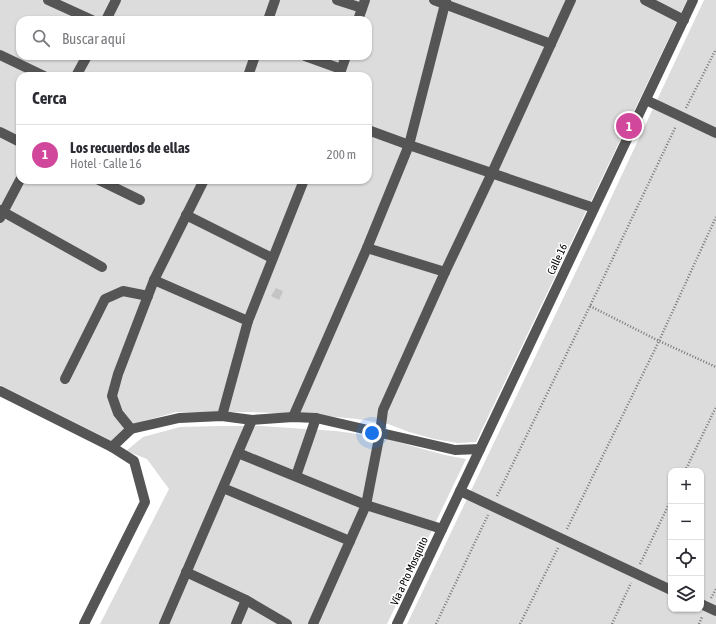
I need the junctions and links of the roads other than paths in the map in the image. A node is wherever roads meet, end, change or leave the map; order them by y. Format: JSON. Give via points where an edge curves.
{"nodes":[{"id":1,"x":48,"y":0,"type":"edge"},
{"id":2,"x":116,"y":0,"type":"edge"},
{"id":3,"x":275,"y":0,"type":"edge"},
{"id":4,"x":337,"y":0,"type":"edge"},
{"id":5,"x":434,"y":0,"type":"edge"},
{"id":6,"x":571,"y":0,"type":"edge"},
{"id":7,"x":645,"y":0,"type":"edge"},
{"id":8,"x":693,"y":0,"type":"edge"},
{"id":9,"x":445,"y":2,"type":"edge"},
{"id":10,"x":364,"y":4,"type":"edge"},
{"id":11,"x":83,"y":16,"type":"edge"},
{"id":12,"x":108,"y":16,"type":"edge"},
{"id":13,"x":269,"y":16,"type":"edge"},
{"id":14,"x":360,"y":16,"type":"edge"},
{"id":15,"x":684,"y":20,"type":"junction"},
{"id":16,"x":551,"y":44,"type":"junction"},
{"id":17,"x":0,"y":55,"type":"edge"},
{"id":18,"x":84,"y":60,"type":"edge"},
{"id":19,"x":254,"y":60,"type":"edge"},
{"id":20,"x":314,"y":60,"type":"edge"},
{"id":21,"x":344,"y":60,"type":"edge"},
{"id":22,"x":36,"y":72,"type":"edge"},
{"id":23,"x":78,"y":72,"type":"edge"},
{"id":24,"x":249,"y":72,"type":"edge"},
{"id":25,"x":340,"y":72,"type":"edge"},
{"id":26,"x":646,"y":100,"type":"junction"},
{"id":27,"x":372,"y":131,"type":"edge"},
{"id":28,"x":0,"y":132,"type":"edge"},
{"id":29,"x":716,"y":133,"type":"edge"},
{"id":30,"x":16,"y":140,"type":"edge"},
{"id":31,"x":409,"y":145,"type":"junction"},
{"id":32,"x":492,"y":173,"type":"junction"},
{"id":33,"x":18,"y":184,"type":"edge"},
{"id":34,"x":107,"y":184,"type":"edge"},
{"id":35,"x":202,"y":184,"type":"edge"},
{"id":36,"x":302,"y":184,"type":"edge"},
{"id":37,"x":140,"y":200,"type":"dead end"},
{"id":38,"x":594,"y":208,"type":"junction"},
{"id":39,"x":1,"y":213,"type":"edge"},
{"id":40,"x":186,"y":215,"type":"junction"},
{"id":41,"x":366,"y":248,"type":"junction"},
{"id":42,"x":272,"y":258,"type":"junction"},
{"id":43,"x":102,"y":267,"type":"dead end"},
{"id":44,"x":445,"y":272,"type":"junction"},
{"id":45,"x":154,"y":280,"type":"junction"},
{"id":46,"x":148,"y":296,"type":"junction"},
{"id":47,"x":248,"y":321,"type":"junction"},
{"id":48,"x":65,"y":379,"type":"dead end"},
{"id":49,"x":0,"y":391,"type":"edge"},
{"id":50,"x":222,"y":416,"type":"junction"},
{"id":51,"x":293,"y":417,"type":"junction"},
{"id":52,"x":316,"y":418,"type":"junction"},
{"id":53,"x":252,"y":420,"type":"junction"},
{"id":54,"x":131,"y":429,"type":"junction"},
{"id":55,"x":380,"y":433,"type":"junction"},
{"id":56,"x":112,"y":447,"type":"junction"},
{"id":57,"x":480,"y":449,"type":"junction"},
{"id":58,"x":238,"y":453,"type":"junction"},
{"id":59,"x":296,"y":476,"type":"junction"},
{"id":60,"x":223,"y":488,"type":"junction"},
{"id":61,"x":460,"y":491,"type":"junction"},
{"id":62,"x":366,"y":505,"type":"junction"},
{"id":63,"x":442,"y":529,"type":"junction"},
{"id":64,"x":350,"y":541,"type":"junction"},
{"id":65,"x":186,"y":572,"type":"junction"},
{"id":66,"x":668,"y":589,"type":"edge"},
{"id":67,"x":246,"y":600,"type":"junction"},
{"id":68,"x":704,"y":605,"type":"edge"},
{"id":69,"x":716,"y":611,"type":"edge"},
{"id":70,"x":84,"y":624,"type":"edge"},
{"id":71,"x":164,"y":624,"type":"edge"},
{"id":72,"x":236,"y":624,"type":"edge"},
{"id":73,"x":287,"y":624,"type":"edge"},
{"id":74,"x":313,"y":624,"type":"edge"},
{"id":75,"x":397,"y":624,"type":"edge"}],
"edges":[{"from":1,"to":11,"type":"street"},
{"from":2,"to":12,"type":"street"},
{"from":3,"to":13,"type":"street"},
{"from":4,"to":10,"type":"street"},
{"from":5,"to":9,"type":"street"},
{"from":6,"to":16,"type":"street"},
{"from":7,"to":15,"type":"street"},
{"from":8,"to":15,"type":"street","name":"Calle 16"},
{"from":9,"to":16,"type":"street"},
{"from":9,"to":31,"type":"street"},
{"from":10,"to":14,"type":"street"},
{"from":15,"to":26,"type":"street","name":"Calle 16"},
{"from":16,"to":32,"type":"street"},
{"from":17,"to":22,"type":"street"},
{"from":18,"to":23,"type":"street"},
{"from":19,"to":24,"type":"street"},
{"from":20,"to":25,"type":"street"},
{"from":21,"to":25,"type":"street"},
{"from":26,"to":29,"type":"street"},
{"from":26,"to":38,"type":"street","name":"Calle 16"},
{"from":27,"to":31,"type":"street"},
{"from":28,"to":30,"type":"street"},
{"from":31,"to":32,"type":"street"},
{"from":31,"to":41,"type":"street"},
{"from":32,"to":38,"type":"street"},
{"from":32,"to":44,"type":"street"},
{"from":33,"to":39,"type":"street"},
{"from":34,"to":37,"type":"street"},
{"from":35,"to":40,"type":"street"},
{"from":36,"to":42,"type":"street"},
{"from":38,"to":57,"type":"street","name":"Calle 16"},
{"from":39,"to":43,"type":"street"},
{"from":40,"to":42,"type":"street"},
{"from":40,"to":45,"type":"street"},
{"from":41,"to":44,"type":"street"},
{"from":41,"to":51,"type":"street"},
{"from":42,"to":47,"type":"street"},
{"from":44,"to":55,"type":"street","via":[[383,410]]},
{"from":45,"to":46,"type":"street"},
{"from":45,"to":47,"type":"street"},
{"from":46,"to":48,"type":"street","via":[[123,291],[105,299]]},
{"from":46,"to":54,"type":"street","via":[[112,396],[118,414]]},
{"from":47,"to":50,"type":"street"},
{"from":49,"to":56,"type":"street"},
{"from":50,"to":53,"type":"street"},
{"from":50,"to":54,"type":"street","via":[[179,418]]},
{"from":51,"to":52,"type":"street"},
{"from":51,"to":53,"type":"street"},
{"from":52,"to":55,"type":"street"},
{"from":52,"to":59,"type":"street"},
{"from":53,"to":58,"type":"street"},
{"from":54,"to":56,"type":"street"},
{"from":55,"to":57,"type":"street","via":[[455,450]]},
{"from":55,"to":62,"type":"street"},
{"from":56,"to":70,"type":"street","via":[[134,461],[145,502]]},
{"from":57,"to":61,"type":"street","name":"Calle 16"},
{"from":58,"to":59,"type":"street"},
{"from":58,"to":60,"type":"street"},
{"from":59,"to":62,"type":"street"},
{"from":60,"to":64,"type":"street"},
{"from":60,"to":65,"type":"street"},
{"from":61,"to":63,"type":"street","name":"Calle 16"},
{"from":61,"to":66,"type":"street"},
{"from":62,"to":63,"type":"street"},
{"from":62,"to":64,"type":"street"},
{"from":63,"to":75,"type":"street","name":"Vía a Pto Mosquito"},
{"from":64,"to":74,"type":"street"},
{"from":65,"to":67,"type":"street"},
{"from":65,"to":71,"type":"street"},
{"from":67,"to":72,"type":"street"},
{"from":67,"to":73,"type":"street"},
{"from":68,"to":69,"type":"street"}]}
